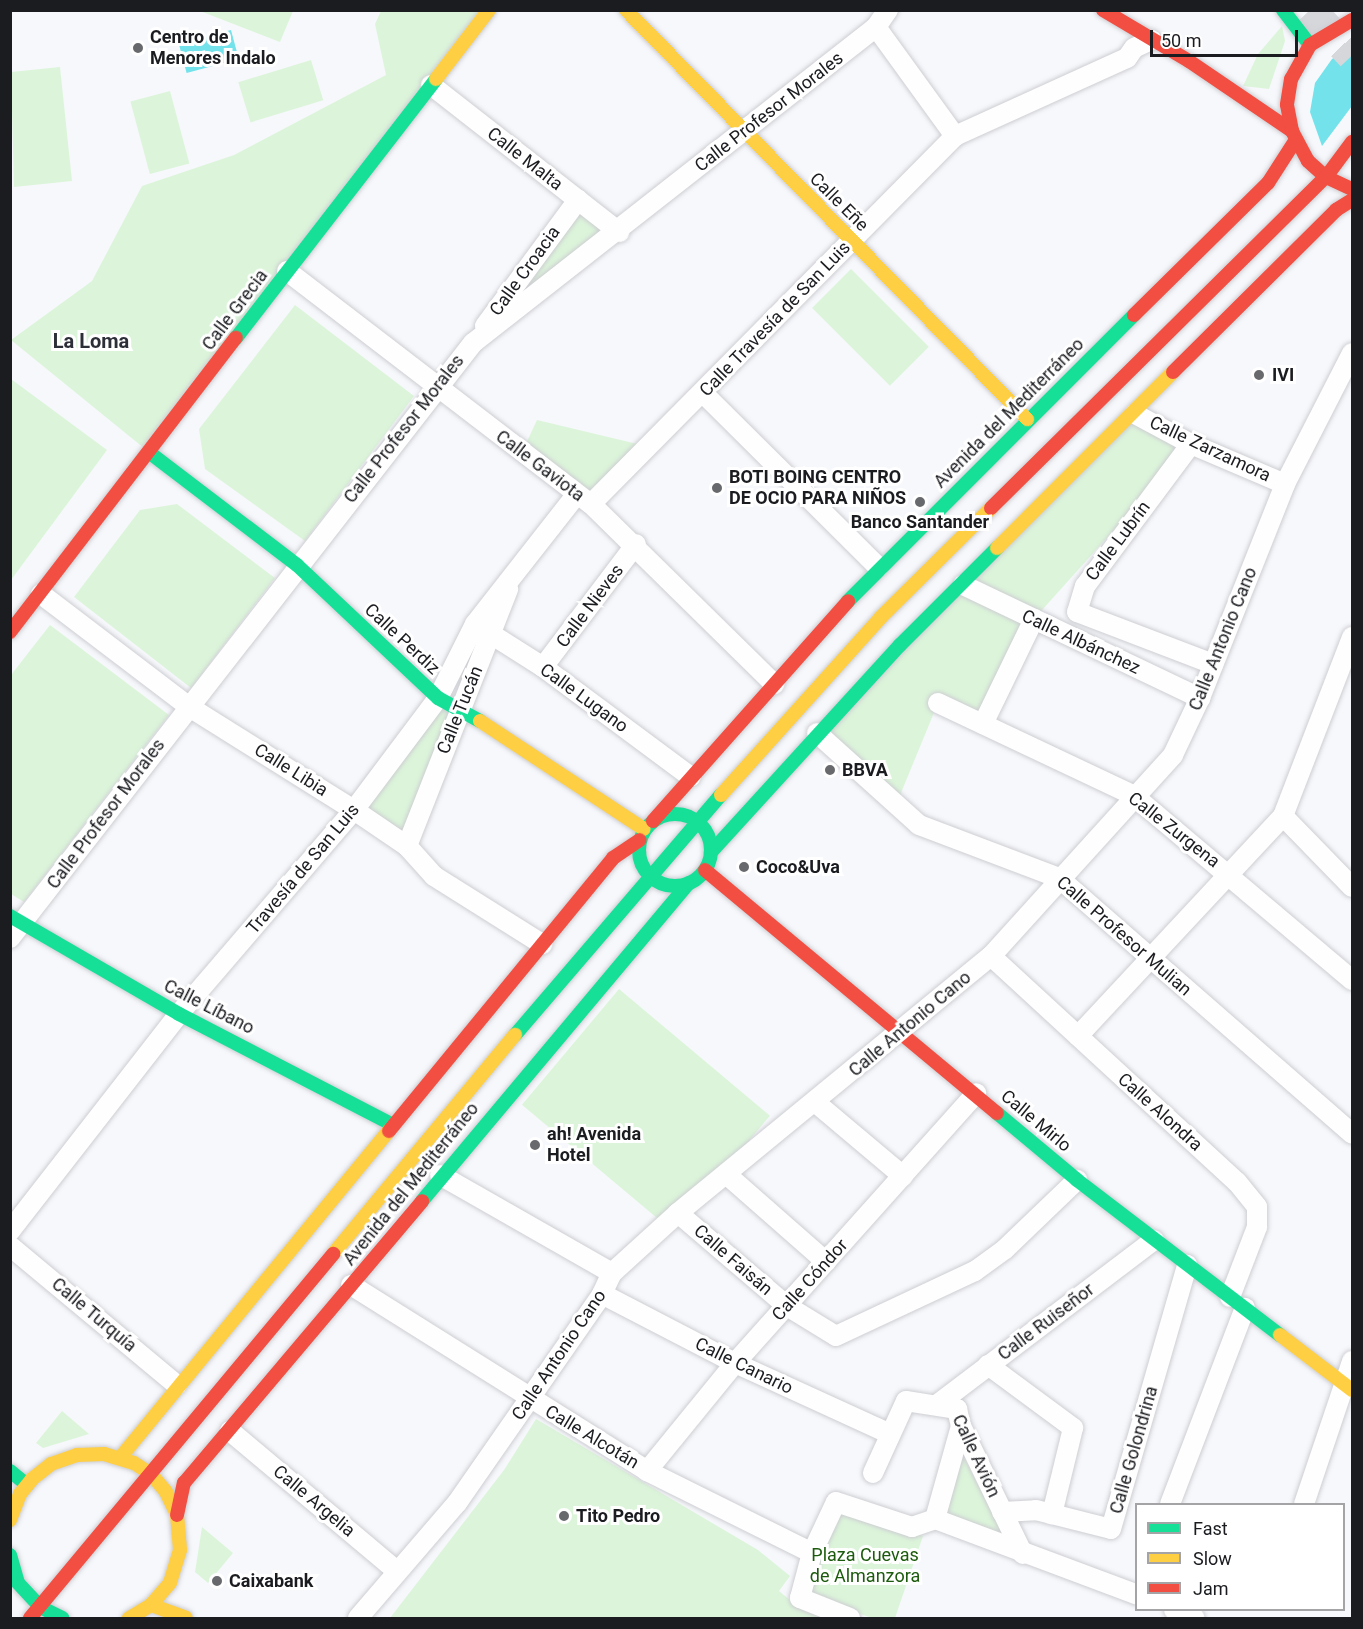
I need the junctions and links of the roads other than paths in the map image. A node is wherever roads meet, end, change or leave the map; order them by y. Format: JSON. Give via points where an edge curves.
{"nodes":[{"id":1,"x":489,"y":10,"type":"edge"},
{"id":2,"x":626,"y":10,"type":"edge"},
{"id":3,"x":888,"y":10,"type":"edge"},
{"id":4,"x":1103,"y":10,"type":"edge"},
{"id":5,"x":1283,"y":10,"type":"edge"},
{"id":6,"x":1353,"y":20,"type":"edge"},
{"id":7,"x":876,"y":27,"type":"junction"},
{"id":8,"x":1152,"y":40,"type":"junction"},
{"id":9,"x":1310,"y":45,"type":"junction"},
{"id":10,"x":431,"y":85,"type":"junction"},
{"id":11,"x":743,"y":131,"type":"junction"},
{"id":12,"x":954,"y":136,"type":"junction"},
{"id":13,"x":1293,"y":136,"type":"junction"},
{"id":14,"x":1353,"y":142,"type":"edge"},
{"id":15,"x":1329,"y":179,"type":"junction"},
{"id":16,"x":1353,"y":189,"type":"edge"},
{"id":17,"x":578,"y":200,"type":"junction"},
{"id":18,"x":1352,"y":200,"type":"edge"},
{"id":19,"x":619,"y":232,"type":"junction"},
{"id":20,"x":851,"y":239,"type":"junction"},
{"id":21,"x":287,"y":271,"type":"junction"},
{"id":22,"x":473,"y":343,"type":"junction"},
{"id":23,"x":1353,"y":353,"type":"edge"},
{"id":24,"x":435,"y":387,"type":"junction"},
{"id":25,"x":704,"y":393,"type":"junction"},
{"id":26,"x":1135,"y":414,"type":"junction"},
{"id":27,"x":1028,"y":419,"type":"junction"},
{"id":28,"x":1191,"y":444,"type":"junction"},
{"id":29,"x":150,"y":453,"type":"junction"},
{"id":30,"x":1285,"y":483,"type":"junction"},
{"id":31,"x":584,"y":499,"type":"junction"},
{"id":32,"x":636,"y":544,"type":"junction"},
{"id":33,"x":297,"y":565,"type":"junction"},
{"id":34,"x":878,"y":567,"type":"junction"},
{"id":35,"x":514,"y":574,"type":"junction"},
{"id":36,"x":963,"y":585,"type":"junction"},
{"id":37,"x":40,"y":594,"type":"junction"},
{"id":38,"x":1034,"y":619,"type":"junction"},
{"id":39,"x":475,"y":624,"type":"junction"},
{"id":40,"x":10,"y":632,"type":"edge"},
{"id":41,"x":492,"y":634,"type":"junction"},
{"id":42,"x":1353,"y":637,"type":"edge"},
{"id":43,"x":1213,"y":664,"type":"junction"},
{"id":44,"x":543,"y":667,"type":"junction"},
{"id":45,"x":774,"y":684,"type":"junction"},
{"id":46,"x":438,"y":698,"type":"junction"},
{"id":47,"x":1200,"y":698,"type":"junction"},
{"id":48,"x":938,"y":703,"type":"dead end"},
{"id":49,"x":188,"y":706,"type":"junction"},
{"id":50,"x":460,"y":708,"type":"junction"},
{"id":51,"x":983,"y":724,"type":"junction"},
{"id":52,"x":817,"y":733,"type":"junction"},
{"id":53,"x":691,"y":777,"type":"junction"},
{"id":54,"x":1133,"y":795,"type":"junction"},
{"id":55,"x":354,"y":810,"type":"junction"},
{"id":56,"x":1283,"y":816,"type":"junction"},
{"id":57,"x":698,"y":821,"type":"junction"},
{"id":58,"x":646,"y":830,"type":"junction"},
{"id":59,"x":407,"y":846,"type":"junction"},
{"id":60,"x":711,"y":852,"type":"junction"},
{"id":61,"x":705,"y":870,"type":"junction"},
{"id":62,"x":1230,"y":874,"type":"junction"},
{"id":63,"x":650,"y":876,"type":"junction"},
{"id":64,"x":1059,"y":878,"type":"junction"},
{"id":65,"x":689,"y":884,"type":"junction"},
{"id":66,"x":1353,"y":887,"type":"edge"},
{"id":67,"x":14,"y":926,"type":"edge"},
{"id":68,"x":542,"y":944,"type":"junction"},
{"id":69,"x":991,"y":956,"type":"junction"},
{"id":70,"x":1152,"y":959,"type":"junction"},
{"id":71,"x":1353,"y":980,"type":"edge"},
{"id":72,"x":179,"y":1014,"type":"junction"},
{"id":73,"x":901,"y":1032,"type":"junction"},
{"id":74,"x":1078,"y":1036,"type":"junction"},
{"id":75,"x":976,"y":1093,"type":"junction"},
{"id":76,"x":815,"y":1102,"type":"junction"},
{"id":77,"x":393,"y":1125,"type":"junction"},
{"id":78,"x":1353,"y":1134,"type":"edge"},
{"id":79,"x":726,"y":1174,"type":"junction"},
{"id":80,"x":440,"y":1175,"type":"junction"},
{"id":81,"x":903,"y":1176,"type":"junction"},
{"id":82,"x":1077,"y":1180,"type":"junction"},
{"id":83,"x":678,"y":1213,"type":"junction"},
{"id":84,"x":10,"y":1231,"type":"edge"},
{"id":85,"x":1154,"y":1240,"type":"junction"},
{"id":86,"x":10,"y":1245,"type":"edge"},
{"id":87,"x":826,"y":1262,"type":"junction"},
{"id":88,"x":1187,"y":1264,"type":"junction"},
{"id":89,"x":612,"y":1273,"type":"junction"},
{"id":90,"x":351,"y":1285,"type":"junction"},
{"id":91,"x":602,"y":1294,"type":"junction"},
{"id":92,"x":1238,"y":1303,"type":"junction"},
{"id":93,"x":787,"y":1306,"type":"junction"},
{"id":94,"x":1353,"y":1361,"type":"edge"},
{"id":95,"x":735,"y":1363,"type":"junction"},
{"id":96,"x":988,"y":1365,"type":"junction"},
{"id":97,"x":177,"y":1385,"type":"junction"},
{"id":98,"x":1348,"y":1387,"type":"edge"},
{"id":99,"x":528,"y":1399,"type":"junction"},
{"id":100,"x":938,"y":1404,"type":"junction"},
{"id":101,"x":961,"y":1426,"type":"junction"},
{"id":102,"x":230,"y":1431,"type":"junction"},
{"id":103,"x":888,"y":1433,"type":"junction"},
{"id":104,"x":120,"y":1458,"type":"junction"},
{"id":105,"x":647,"y":1471,"type":"junction"},
{"id":106,"x":10,"y":1472,"type":"edge"},
{"id":107,"x":873,"y":1473,"type":"dead end"},
{"id":108,"x":151,"y":1474,"type":"junction"},
{"id":109,"x":27,"y":1485,"type":"junction"},
{"id":110,"x":1170,"y":1503,"type":"edge"},
{"id":111,"x":1304,"y":1503,"type":"edge"},
{"id":112,"x":1002,"y":1512,"type":"junction"},
{"id":113,"x":1052,"y":1514,"type":"junction"},
{"id":114,"x":177,"y":1515,"type":"junction"},
{"id":115,"x":935,"y":1519,"type":"junction"},
{"id":116,"x":10,"y":1520,"type":"edge"},
{"id":117,"x":812,"y":1553,"type":"junction"},
{"id":118,"x":1023,"y":1554,"type":"junction"},
{"id":119,"x":10,"y":1555,"type":"edge"},
{"id":120,"x":397,"y":1571,"type":"junction"},
{"id":121,"x":170,"y":1582,"type":"junction"},
{"id":122,"x":14,"y":1588,"type":"edge"},
{"id":123,"x":1135,"y":1593,"type":"edge"},
{"id":124,"x":151,"y":1605,"type":"junction"},
{"id":125,"x":40,"y":1607,"type":"junction"},
{"id":126,"x":1177,"y":1611,"type":"edge"},
{"id":127,"x":183,"y":1616,"type":"edge"},
{"id":128,"x":30,"y":1618,"type":"edge"},
{"id":129,"x":63,"y":1618,"type":"edge"},
{"id":130,"x":129,"y":1618,"type":"edge"},
{"id":131,"x":358,"y":1618,"type":"edge"},
{"id":132,"x":849,"y":1618,"type":"edge"},
{"id":133,"x":1195,"y":1618,"type":"edge"}],
"edges":[{"from":1,"to":10,"type":"street","name":"Calle Grecia"},
{"from":2,"to":11,"type":"street","name":"Calle Eñe"},
{"from":3,"to":7,"type":"street","name":"Calle Profesor Morales"},
{"from":4,"to":8,"type":"street"},
{"from":5,"to":9,"type":"street"},
{"from":6,"to":9,"type":"street","via":[[1326,32]]},
{"from":7,"to":11,"type":"street","name":"Calle Profesor Morales"},
{"from":7,"to":12,"type":"street"},
{"from":8,"to":12,"type":"street","name":"Calle Travesía de San Luis","via":[[1134,48],[1127,58]]},
{"from":8,"to":13,"type":"street"},
{"from":9,"to":13,"type":"street","via":[[1291,79],[1287,105]]},
{"from":10,"to":17,"type":"street","name":"Calle Malta"},
{"from":10,"to":21,"type":"street","name":"Calle Grecia"},
{"from":11,"to":19,"type":"street","name":"Calle Profesor Morales"},
{"from":11,"to":20,"type":"street","name":"Calle Eñe"},
{"from":12,"to":20,"type":"street","name":"Calle Travesía de San Luis"},
{"from":13,"to":15,"type":"street","via":[[1308,161]]},
{"from":13,"to":27,"type":"street","name":"Avenida del Mediterráneo","via":[[1268,183]]},
{"from":14,"to":15,"type":"street","name":"Avenida del Mediterráneo"},
{"from":15,"to":16,"type":"street"},
{"from":15,"to":18,"type":"street"},
{"from":15,"to":57,"type":"street","name":"Avenida del Mediterráneo","via":[[881,616]]},
{"from":17,"to":19,"type":"street","name":"Calle Malta"},
{"from":17,"to":22,"type":"street","name":"Calle Croacia"},
{"from":18,"to":26,"type":"street","via":[[1328,218]]},
{"from":19,"to":22,"type":"street","name":"Calle Profesor Morales"},
{"from":20,"to":25,"type":"street","name":"Calle Travesía de San Luis"},
{"from":20,"to":27,"type":"street","name":"Calle Eñe"},
{"from":21,"to":24,"type":"street","name":"Calle Gaviota"},
{"from":21,"to":29,"type":"street","name":"Calle Grecia"},
{"from":22,"to":24,"type":"street","name":"Calle Profesor Morales"},
{"from":23,"to":30,"type":"street","name":"Calle Antonio Cano"},
{"from":24,"to":31,"type":"street","name":"Calle Gaviota"},
{"from":24,"to":33,"type":"street","name":"Calle Profesor Morales"},
{"from":25,"to":31,"type":"street","name":"Calle Travesía de San Luis"},
{"from":25,"to":34,"type":"street"},
{"from":26,"to":28,"type":"street","name":"Calle Zarzamora"},
{"from":26,"to":36,"type":"street"},
{"from":27,"to":34,"type":"street","name":"Avenida del Mediterráneo"},
{"from":28,"to":30,"type":"street","name":"Calle Zarzamora"},
{"from":28,"to":43,"type":"street","name":"Calle Lubrín","via":[[1084,586],[1077,612]]},
{"from":29,"to":33,"type":"street","name":"Calle Perdiz"},
{"from":29,"to":37,"type":"street","name":"Calle Grecia"},
{"from":30,"to":43,"type":"street","name":"Calle Antonio Cano"},
{"from":31,"to":32,"type":"street","name":"Calle Gaviota"},
{"from":31,"to":35,"type":"street","name":"Travesía de San Luis"},
{"from":32,"to":44,"type":"street","name":"Calle Nieves"},
{"from":32,"to":45,"type":"street","name":"Calle Gaviota"},
{"from":33,"to":46,"type":"street","name":"Calle Perdiz"},
{"from":33,"to":49,"type":"street","name":"Calle Profesor Morales"},
{"from":34,"to":45,"type":"street","name":"Avenida del Mediterráneo"},
{"from":35,"to":39,"type":"street","name":"Travesía de San Luis"},
{"from":35,"to":41,"type":"street","name":"Calle Tucán"},
{"from":36,"to":38,"type":"street","name":"Calle Albánchez"},
{"from":36,"to":52,"type":"street"},
{"from":37,"to":40,"type":"street","name":"Calle Grecia"},
{"from":37,"to":49,"type":"street","name":"Calle Libia"},
{"from":38,"to":47,"type":"street","name":"Calle Albánchez"},
{"from":38,"to":51,"type":"street"},
{"from":39,"to":41,"type":"street","name":"Calle Lugano"},
{"from":39,"to":46,"type":"street","name":"Travesía de San Luis"},
{"from":41,"to":44,"type":"street","name":"Calle Lugano"},
{"from":41,"to":50,"type":"street","name":"Calle Tucán"},
{"from":42,"to":56,"type":"street"},
{"from":43,"to":47,"type":"street","name":"Calle Antonio Cano"},
{"from":44,"to":53,"type":"street","name":"Calle Lugano"},
{"from":45,"to":53,"type":"street","name":"Avenida del Mediterráneo"},
{"from":46,"to":50,"type":"street","name":"Calle Perdiz"},
{"from":46,"to":55,"type":"street","name":"Travesía de San Luis"},
{"from":47,"to":54,"type":"street","name":"Calle Antonio Cano","via":[[1173,755]]},
{"from":48,"to":51,"type":"street","name":"Calle Zurgena"},
{"from":49,"to":55,"type":"street","name":"Calle Libia"},
{"from":49,"to":67,"type":"street","name":"Calle Profesor Morales"},
{"from":50,"to":58,"type":"street","name":"Calle Perdiz"},
{"from":50,"to":59,"type":"street","name":"Calle Tucán"},
{"from":51,"to":54,"type":"street","name":"Calle Zurgena"},
{"from":52,"to":60,"type":"street"},
{"from":52,"to":64,"type":"street","name":"Calle Profesor Mulian","via":[[919,825]]},
{"from":53,"to":58,"type":"street","name":"Avenida del Mediterráneo"},
{"from":54,"to":62,"type":"street","name":"Calle Zurgena"},
{"from":54,"to":64,"type":"street","name":"Calle Antonio Cano"},
{"from":55,"to":59,"type":"street","name":"Calle Libia"},
{"from":55,"to":72,"type":"street","name":"Travesía de San Luis"},
{"from":56,"to":62,"type":"street"},
{"from":56,"to":66,"type":"street"},
{"from":57,"to":58,"type":"street","name":"Avenida del Mediterráneo","via":[[676,813]]},
{"from":57,"to":60,"type":"street","via":[[706,830]]},
{"from":57,"to":63,"type":"street","name":"Avenida del Mediterráneo"},
{"from":58,"to":63,"type":"street","via":[[642,866]]},
{"from":58,"to":68,"type":"street","name":"Avenida del Mediterráneo","via":[[613,858]]},
{"from":59,"to":68,"type":"street","name":"Calle Libia","via":[[434,876]]},
{"from":60,"to":61,"type":"street"},
{"from":61,"to":65,"type":"street","name":"Avenida del Mediterráneo"},
{"from":61,"to":73,"type":"street","name":"Calle Mirlo"},
{"from":62,"to":70,"type":"street"},
{"from":62,"to":71,"type":"street","name":"Calle Zurgena"},
{"from":63,"to":65,"type":"street","via":[[668,885]]},
{"from":63,"to":108,"type":"street","name":"Avenida del Mediterráneo"},
{"from":64,"to":69,"type":"street","name":"Calle Antonio Cano"},
{"from":64,"to":70,"type":"street","name":"Calle Profesor Mulian"},
{"from":65,"to":80,"type":"street","name":"Avenida del Mediterráneo"},
{"from":67,"to":72,"type":"street","name":"Calle Líbano"},
{"from":68,"to":77,"type":"street","name":"Avenida del Mediterráneo"},
{"from":69,"to":73,"type":"street","name":"Calle Antonio Cano"},
{"from":69,"to":74,"type":"street","name":"Calle Alondra"},
{"from":70,"to":74,"type":"street"},
{"from":70,"to":78,"type":"street","name":"Calle Profesor Mulian"},
{"from":72,"to":77,"type":"street","name":"Calle Líbano"},
{"from":72,"to":84,"type":"street","name":"Travesía de San Luis"},
{"from":73,"to":75,"type":"street","name":"Calle Mirlo"},
{"from":73,"to":76,"type":"street","name":"Calle Antonio Cano"},
{"from":74,"to":92,"type":"street","name":"Calle Alondra","via":[[1237,1182],[1257,1208],[1257,1227]]},
{"from":75,"to":81,"type":"street","name":"Calle Cóndor"},
{"from":75,"to":82,"type":"street","name":"Calle Mirlo"},
{"from":76,"to":79,"type":"street","name":"Calle Antonio Cano"},
{"from":76,"to":81,"type":"street"},
{"from":77,"to":97,"type":"street","name":"Avenida del Mediterráneo"},
{"from":79,"to":83,"type":"street","name":"Calle Antonio Cano"},
{"from":79,"to":87,"type":"street"},
{"from":80,"to":89,"type":"street"},
{"from":80,"to":90,"type":"street","name":"Avenida del Mediterráneo"},
{"from":81,"to":87,"type":"street","name":"Calle Cóndor"},
{"from":82,"to":85,"type":"street","name":"Calle Mirlo"},
{"from":82,"to":93,"type":"street","name":"Calle Faisán","via":[[1005,1249],[975,1271],[836,1336]]},
{"from":83,"to":89,"type":"street","name":"Calle Antonio Cano"},
{"from":83,"to":93,"type":"street","name":"Calle Faisán"},
{"from":85,"to":88,"type":"street","name":"Calle Mirlo"},
{"from":85,"to":96,"type":"street","name":"Calle Ruiseñor"},
{"from":86,"to":97,"type":"street","name":"Calle Turquía"},
{"from":87,"to":93,"type":"street","name":"Calle Cóndor"},
{"from":88,"to":92,"type":"street","name":"Calle Mirlo"},
{"from":88,"to":113,"type":"street","name":"Calle Golondrina","via":[[1111,1529]]},
{"from":89,"to":91,"type":"street","name":"Calle Antonio Cano"},
{"from":90,"to":99,"type":"street","name":"Calle Alcotán"},
{"from":90,"to":102,"type":"street","name":"Avenida del Mediterráneo"},
{"from":91,"to":95,"type":"street","name":"Calle Canario"},
{"from":91,"to":99,"type":"street","name":"Calle Antonio Cano"},
{"from":92,"to":98,"type":"street","name":"Calle Mirlo"},
{"from":92,"to":110,"type":"street","name":"Calle Alondra"},
{"from":93,"to":95,"type":"street","name":"Calle Cóndor"},
{"from":94,"to":98,"type":"street"},
{"from":95,"to":103,"type":"street","name":"Calle Canario"},
{"from":95,"to":105,"type":"street","name":"Calle Cóndor"},
{"from":96,"to":100,"type":"street","name":"Calle Ruiseñor"},
{"from":96,"to":113,"type":"street","via":[[1073,1428]]},
{"from":97,"to":104,"type":"street","name":"Avenida del Mediterráneo"},
{"from":98,"to":111,"type":"street"},
{"from":99,"to":105,"type":"street","name":"Calle Alcotán"},
{"from":99,"to":120,"type":"street","name":"Calle Antonio Cano","via":[[457,1503]]},
{"from":100,"to":101,"type":"street","name":"Calle Avión","via":[[957,1409]]},
{"from":100,"to":103,"type":"street","name":"Calle Avión","via":[[906,1401]]},
{"from":101,"to":112,"type":"street","name":"Calle Avión"},
{"from":101,"to":115,"type":"street"},
{"from":102,"to":114,"type":"street","name":"Avenida del Mediterráneo","via":[[184,1483]]},
{"from":102,"to":120,"type":"street","name":"Calle Argelia"},
{"from":103,"to":107,"type":"street","name":"Calle Avión"},
{"from":104,"to":108,"type":"street","name":"Avenida del Mediterráneo"},
{"from":104,"to":109,"type":"street","name":"Avenida del Mediterráneo","via":[[77,1455],[51,1464]]},
{"from":105,"to":117,"type":"street","name":"Calle Alcotán"},
{"from":106,"to":109,"type":"street"},
{"from":108,"to":114,"type":"street","name":"Avenida del Mediterráneo","via":[[166,1492]]},
{"from":108,"to":125,"type":"street","name":"Avenida del Mediterráneo"},
{"from":109,"to":116,"type":"street","name":"Avenida del Mediterráneo"},
{"from":112,"to":113,"type":"street","name":"Calle Golondrina","via":[[1036,1510]]},
{"from":112,"to":118,"type":"street","name":"Calle Avión"},
{"from":114,"to":121,"type":"street","name":"Avenida del Mediterráneo","via":[[180,1550]]},
{"from":115,"to":117,"type":"street","via":[[912,1527],[836,1502]]},
{"from":115,"to":118,"type":"street"},
{"from":117,"to":132,"type":"street","via":[[800,1598]]},
{"from":118,"to":123,"type":"street"},
{"from":119,"to":122,"type":"street"},
{"from":120,"to":131,"type":"street","name":"Calle Antonio Cano"},
{"from":121,"to":124,"type":"street","name":"Avenida del Mediterráneo"},
{"from":121,"to":127,"type":"street"},
{"from":122,"to":125,"type":"street"},
{"from":124,"to":127,"type":"street"},
{"from":124,"to":130,"type":"street","name":"Avenida del Mediterráneo"},
{"from":125,"to":128,"type":"street","name":"Avenida del Mediterráneo"},
{"from":125,"to":129,"type":"street"},
{"from":126,"to":133,"type":"street"}]}
